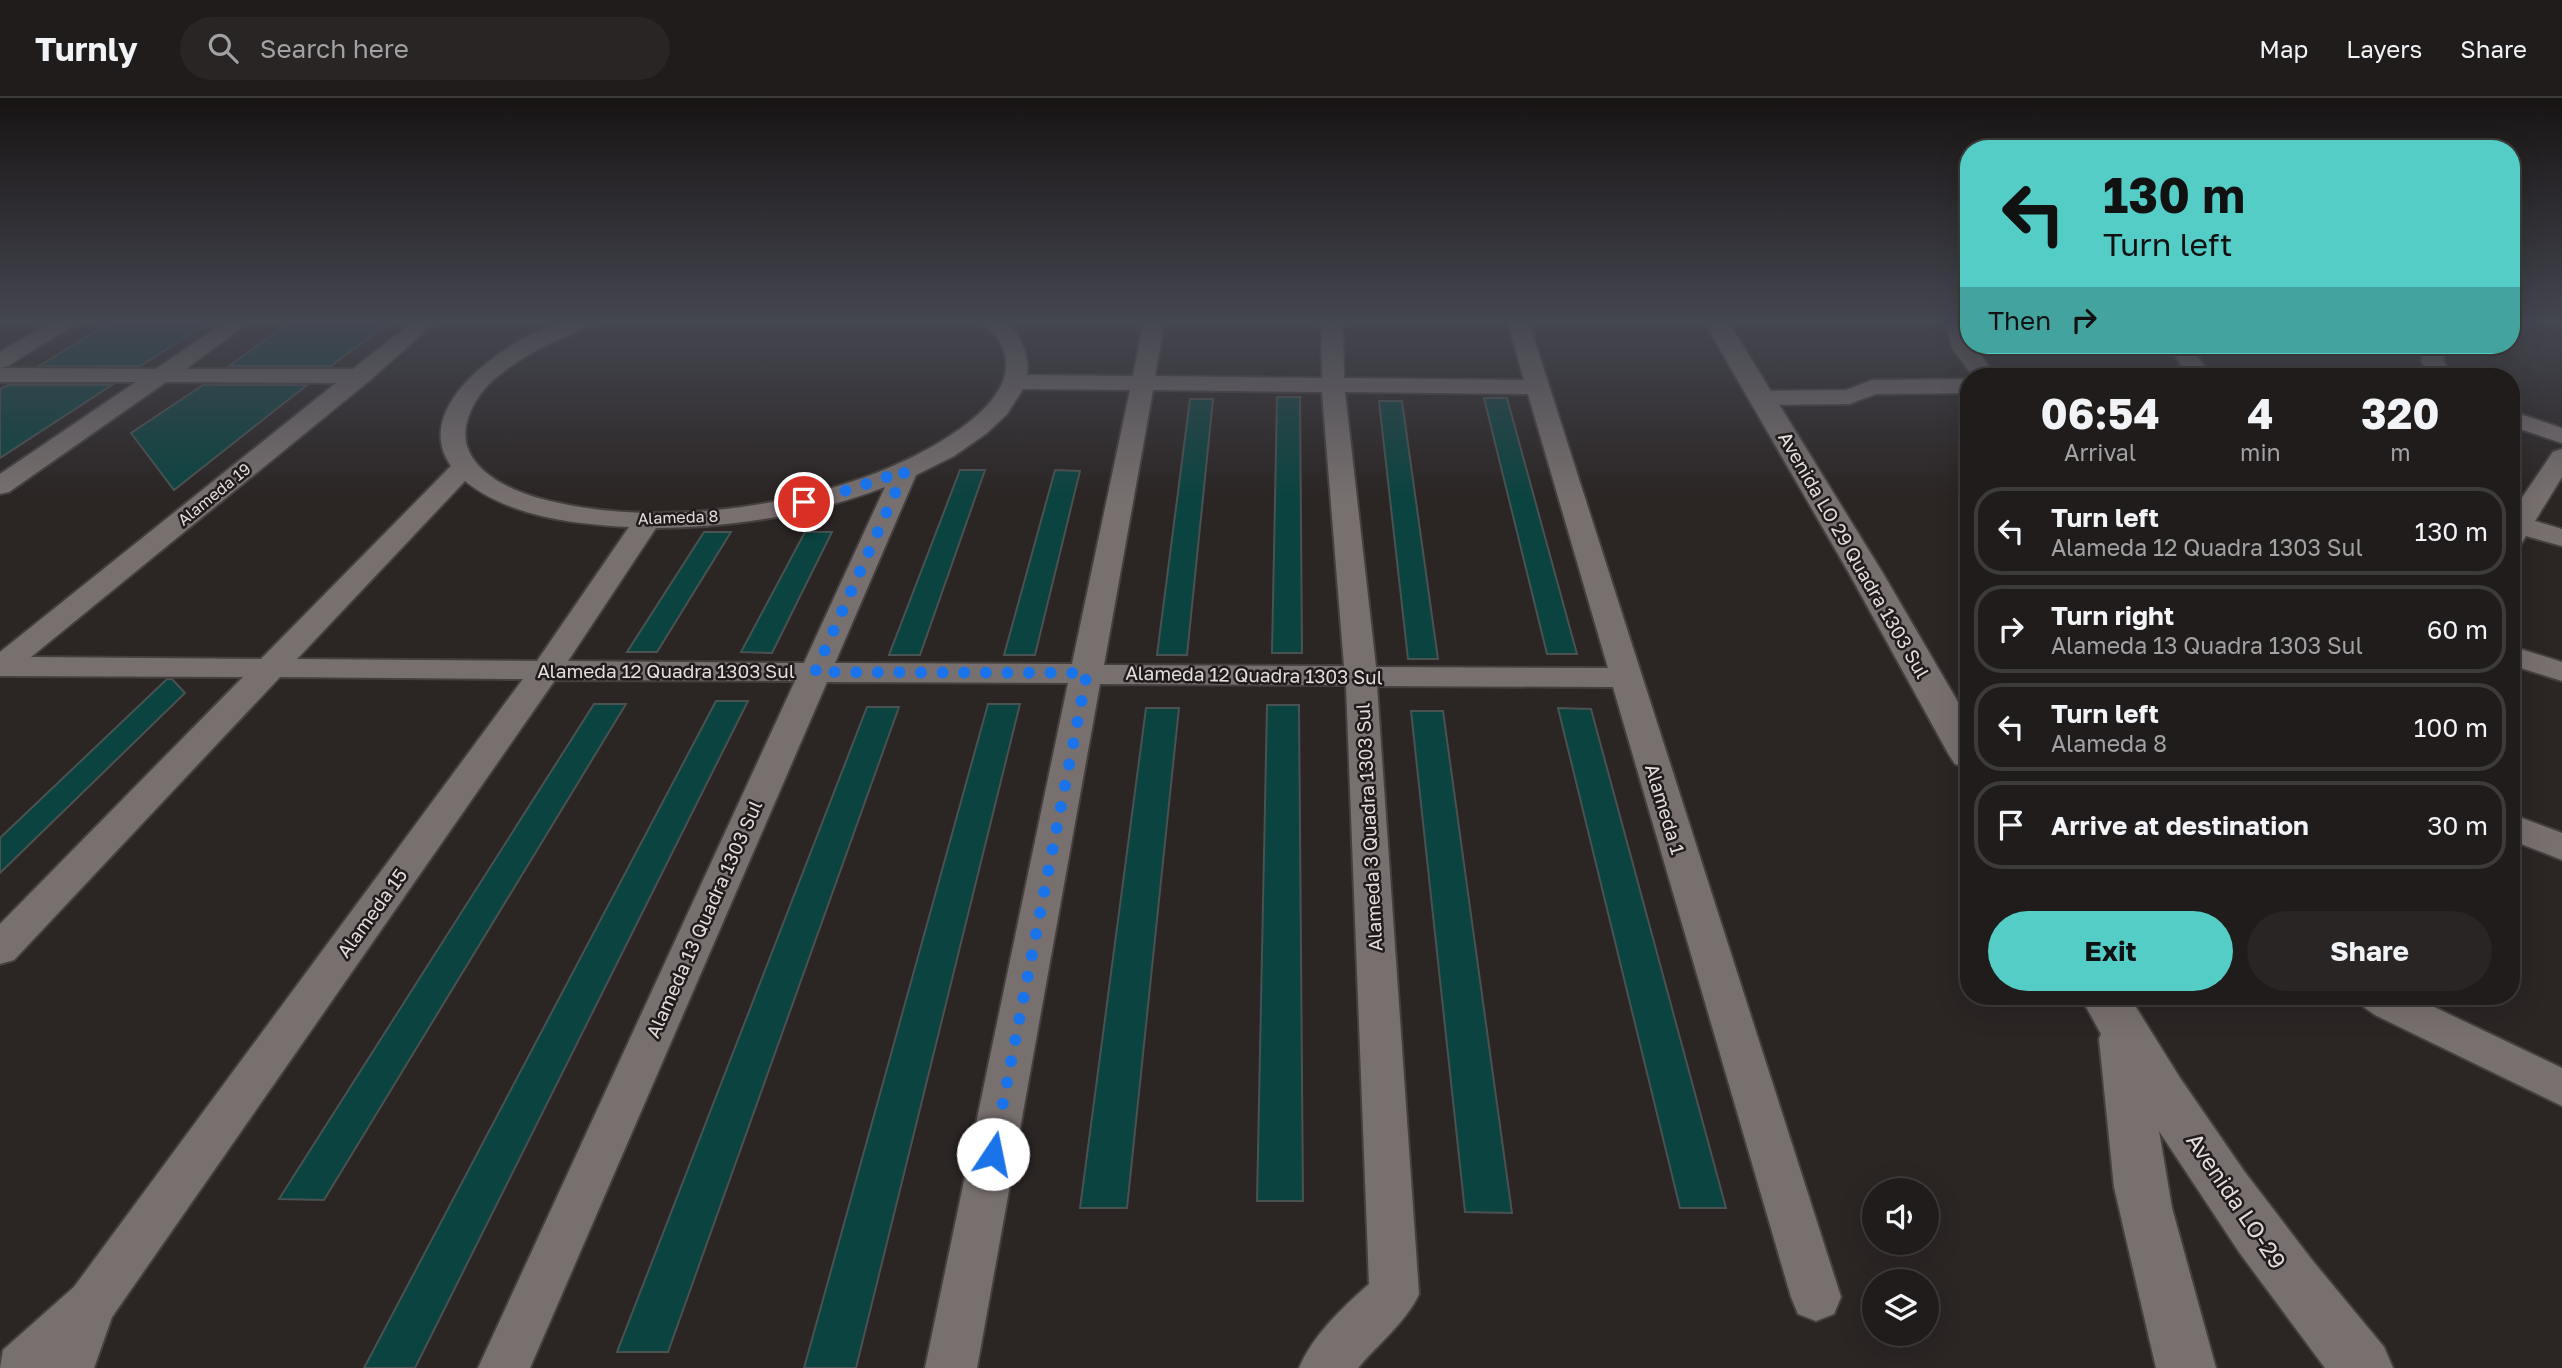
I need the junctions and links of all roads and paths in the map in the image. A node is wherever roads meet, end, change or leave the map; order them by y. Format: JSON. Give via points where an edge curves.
{"nodes":[{"id":1,"x":153,"y":379,"type":"edge"},
{"id":2,"x":357,"y":379,"type":"edge"},
{"id":3,"x":481,"y":379,"type":"edge"},
{"id":4,"x":1143,"y":379,"type":"edge"},
{"id":5,"x":1333,"y":379,"type":"edge"},
{"id":6,"x":1534,"y":379,"type":"edge"},
{"id":7,"x":1751,"y":379,"type":"edge"},
{"id":8,"x":1016,"y":382,"type":"joint"},
{"id":9,"x":1142,"y":385,"type":"junction"},
{"id":10,"x":1333,"y":386,"type":"junction"},
{"id":11,"x":1960,"y":386,"type":"edge"},
{"id":12,"x":1536,"y":387,"type":"junction"},
{"id":13,"x":1762,"y":398,"type":"junction"},
{"id":14,"x":2520,"y":421,"type":"edge"},
{"id":15,"x":2562,"y":436,"type":"edge"},
{"id":16,"x":2562,"y":457,"type":"edge"},
{"id":17,"x":463,"y":468,"type":"junction"},
{"id":18,"x":905,"y":471,"type":"junction"},
{"id":19,"x":0,"y":486,"type":"edge"},
{"id":20,"x":2520,"y":519,"type":"edge"},
{"id":21,"x":648,"y":520,"type":"junction"},
{"id":22,"x":2520,"y":529,"type":"edge"},
{"id":23,"x":2562,"y":538,"type":"edge"},
{"id":24,"x":2520,"y":657,"type":"edge"},
{"id":25,"x":1,"y":666,"type":"edge"},
{"id":26,"x":270,"y":669,"type":"junction"},
{"id":27,"x":545,"y":671,"type":"junction"},
{"id":28,"x":815,"y":672,"type":"junction"},
{"id":29,"x":2562,"y":672,"type":"edge"},
{"id":30,"x":1087,"y":673,"type":"junction"},
{"id":31,"x":1361,"y":677,"type":"junction"},
{"id":32,"x":1625,"y":678,"type":"junction"},
{"id":33,"x":1960,"y":739,"type":"edge"},
{"id":34,"x":2520,"y":830,"type":"edge"},
{"id":35,"x":2562,"y":847,"type":"edge"},
{"id":36,"x":0,"y":948,"type":"edge"},
{"id":37,"x":2397,"y":1005,"type":"edge"},
{"id":38,"x":2112,"y":1011,"type":"edge"},
{"id":39,"x":2562,"y":1088,"type":"edge"},
{"id":40,"x":1815,"y":1297,"type":"dead end"},
{"id":41,"x":92,"y":1304,"type":"junction"},
{"id":42,"x":22,"y":1368,"type":"edge"},
{"id":43,"x":68,"y":1368,"type":"edge"},
{"id":44,"x":504,"y":1368,"type":"edge"},
{"id":45,"x":951,"y":1368,"type":"edge"},
{"id":46,"x":1325,"y":1368,"type":"edge"},
{"id":47,"x":2186,"y":1368,"type":"edge"},
{"id":48,"x":2362,"y":1368,"type":"edge"}],
"edges":[{"from":1,"to":19,"type":"street"},
{"from":2,"to":25,"type":"street","name":"Alameda 19"},
{"from":3,"to":17,"type":"street","via":[[456,410],[450,440]]},
{"from":4,"to":9,"type":"street"},
{"from":5,"to":10,"type":"street","name":"Alameda 3 Quadra 1303 Sul"},
{"from":6,"to":12,"type":"street","name":"Alameda 1"},
{"from":7,"to":13,"type":"street","name":"Avenida LO 29 Quadra 1303 Sul"},
{"from":8,"to":9,"type":"street"},
{"from":8,"to":18,"type":"street","name":"Alameda 8","via":[[997,412],[969,435]]},
{"from":9,"to":10,"type":"street"},
{"from":9,"to":30,"type":"street"},
{"from":10,"to":12,"type":"street"},
{"from":10,"to":31,"type":"street","name":"Alameda 3 Quadra 1303 Sul"},
{"from":11,"to":13,"type":"street","via":[[1873,387],[1849,397]]},
{"from":12,"to":32,"type":"street","name":"Alameda 1"},
{"from":13,"to":33,"type":"street","name":"Avenida LO 29 Quadra 1303 Sul"},
{"from":14,"to":15,"type":"street"},
{"from":16,"to":20,"type":"street"},
{"from":17,"to":21,"type":"street","name":"Alameda 8","via":[[502,495],[566,513]]},
{"from":17,"to":26,"type":"street"},
{"from":18,"to":21,"type":"street","name":"Alameda 8","via":[[827,497],[738,514]]},
{"from":18,"to":28,"type":"street","name":"Alameda 13 Quadra 1303 Sul"},
{"from":21,"to":27,"type":"street","name":"Alameda 15"},
{"from":22,"to":23,"type":"street"},
{"from":24,"to":29,"type":"street"},
{"from":25,"to":26,"type":"street","name":"Alameda 12 Quadra 1303 Sul"},
{"from":26,"to":27,"type":"street","name":"Alameda 12 Quadra 1303 Sul"},
{"from":26,"to":36,"type":"street"},
{"from":27,"to":28,"type":"street","name":"Alameda 12 Quadra 1303 Sul"},
{"from":27,"to":41,"type":"street","name":"Alameda 15"},
{"from":28,"to":30,"type":"street","name":"Alameda 12 Quadra 1303 Sul"},
{"from":28,"to":44,"type":"street","name":"Alameda 13 Quadra 1303 Sul"},
{"from":30,"to":31,"type":"street","name":"Alameda 12 Quadra 1303 Sul"},
{"from":30,"to":45,"type":"street"},
{"from":31,"to":32,"type":"street","name":"Alameda 12 Quadra 1303 Sul"},
{"from":31,"to":46,"type":"street","name":"Alameda 3 Quadra 1303 Sul","via":[[1394,1294]]},
{"from":32,"to":40,"type":"street","name":"Alameda 1"},
{"from":34,"to":35,"type":"street"},
{"from":37,"to":39,"type":"street"},
{"from":38,"to":47,"type":"street","via":[[2136,1168]]},
{"from":38,"to":48,"type":"street","name":"Avenida LO-29","via":[[2288,1277]]},
{"from":41,"to":42,"type":"street"},
{"from":41,"to":43,"type":"street"}]}
